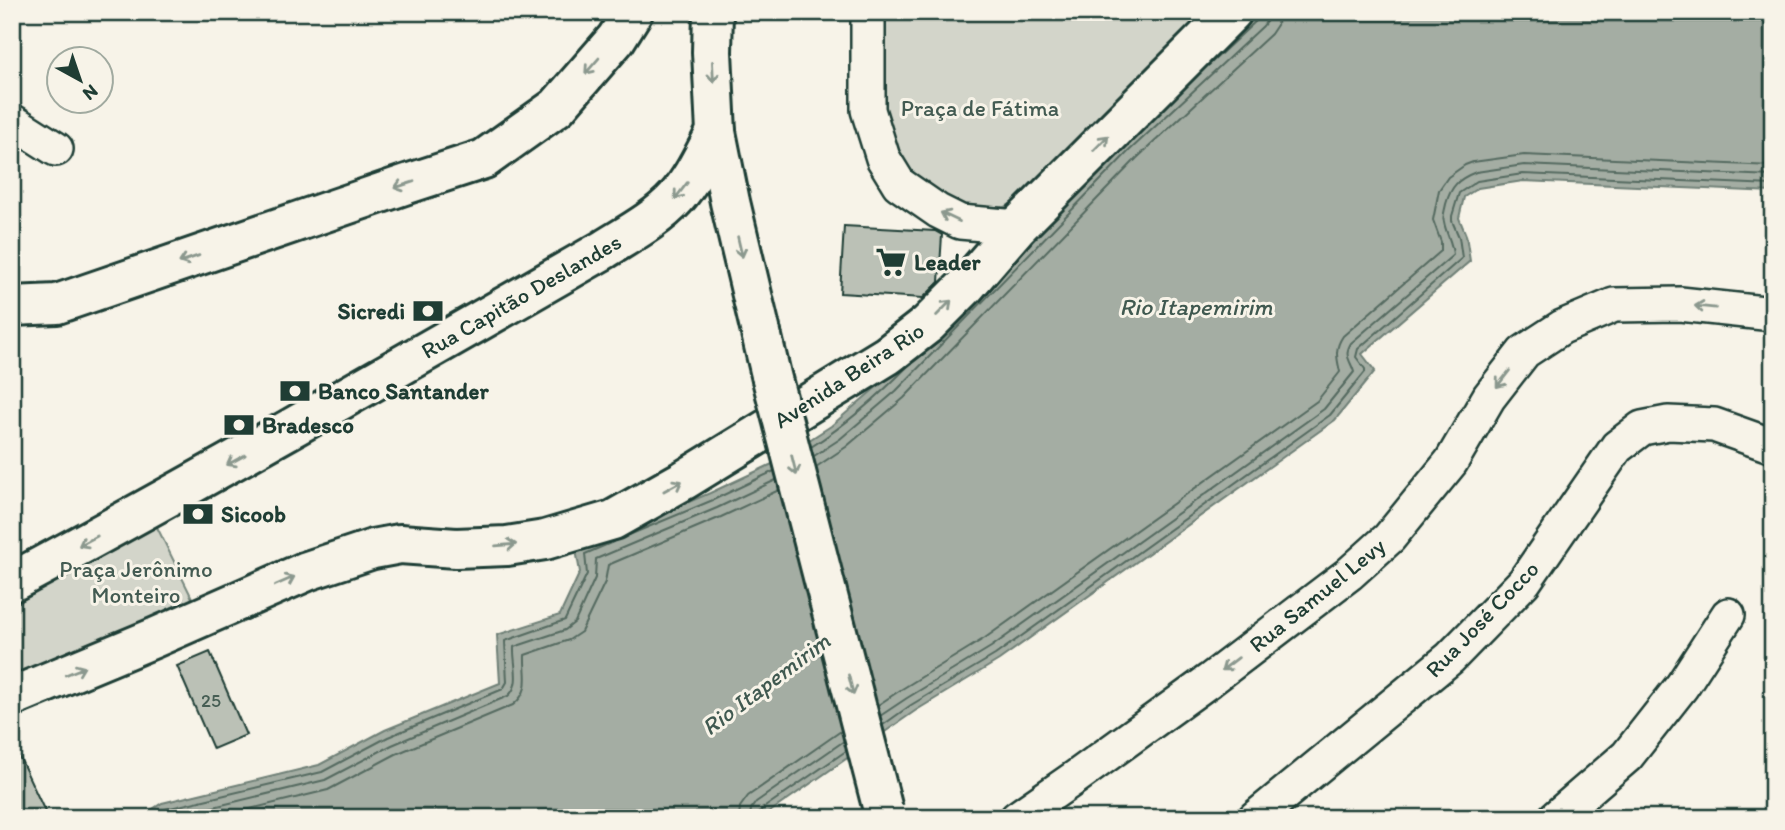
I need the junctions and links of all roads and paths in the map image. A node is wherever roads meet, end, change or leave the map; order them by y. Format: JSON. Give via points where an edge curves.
{"nodes":[{"id":1,"x":633,"y":12,"type":"edge"},
{"id":2,"x":713,"y":12,"type":"edge"},
{"id":3,"x":868,"y":12,"type":"edge"},
{"id":4,"x":1232,"y":12,"type":"edge"},
{"id":5,"x":12,"y":121,"type":"edge"},
{"id":6,"x":716,"y":132,"type":"junction"},
{"id":7,"x":56,"y":149,"type":"dead end"},
{"id":8,"x":1017,"y":227,"type":"junction"},
{"id":9,"x":12,"y":306,"type":"edge"},
{"id":10,"x":1773,"y":314,"type":"edge"},
{"id":11,"x":1773,"y":446,"type":"edge"},
{"id":12,"x":12,"y":582,"type":"edge"},
{"id":13,"x":1728,"y":615,"type":"dead end"},
{"id":14,"x":12,"y":696,"type":"edge"},
{"id":15,"x":883,"y":814,"type":"edge"},
{"id":16,"x":1017,"y":818,"type":"edge"},
{"id":17,"x":1255,"y":818,"type":"edge"},
{"id":18,"x":1555,"y":818,"type":"edge"}],
"edges":[{"from":1,"to":9,"type":"main road","one_way":true,"via":[[616,39],[557,107],[484,159],[57,304]]},
{"from":2,"to":6,"type":"main road","one_way":true},
{"from":8,"to":3,"type":"street","one_way":true,"via":[[960,222],[899,184],[883,159],[868,110]]},
{"from":8,"to":4,"type":"main road","name":"Avenida Beira Rio","one_way":true},
{"from":5,"to":7,"type":"street"},
{"from":6,"to":12,"type":"main road","name":"Rua Capitão Deslandes","one_way":true,"via":[[676,198],[651,219],[569,270]]},
{"from":6,"to":15,"type":"main road","one_way":true,"bridge":true,"via":[[771,375]]},
{"from":14,"to":8,"type":"main road","name":"Avenida Beira Rio","one_way":true,"via":[[307,571],[373,549],[400,544],[507,546],[613,520],[888,355],[928,324]]},
{"from":10,"to":16,"type":"street","name":"Rua Samuel Levy","one_way":true,"via":[[1680,304],[1614,305],[1562,327],[1524,352],[1489,397],[1451,462],[1389,538],[1210,680]]},
{"from":11,"to":17,"type":"street","name":"Rua José Cocco","via":[[1714,425],[1668,423],[1642,428],[1617,447],[1524,582],[1450,658]]},
{"from":13,"to":18,"type":"street","via":[[1682,686],[1628,756]]}]}
